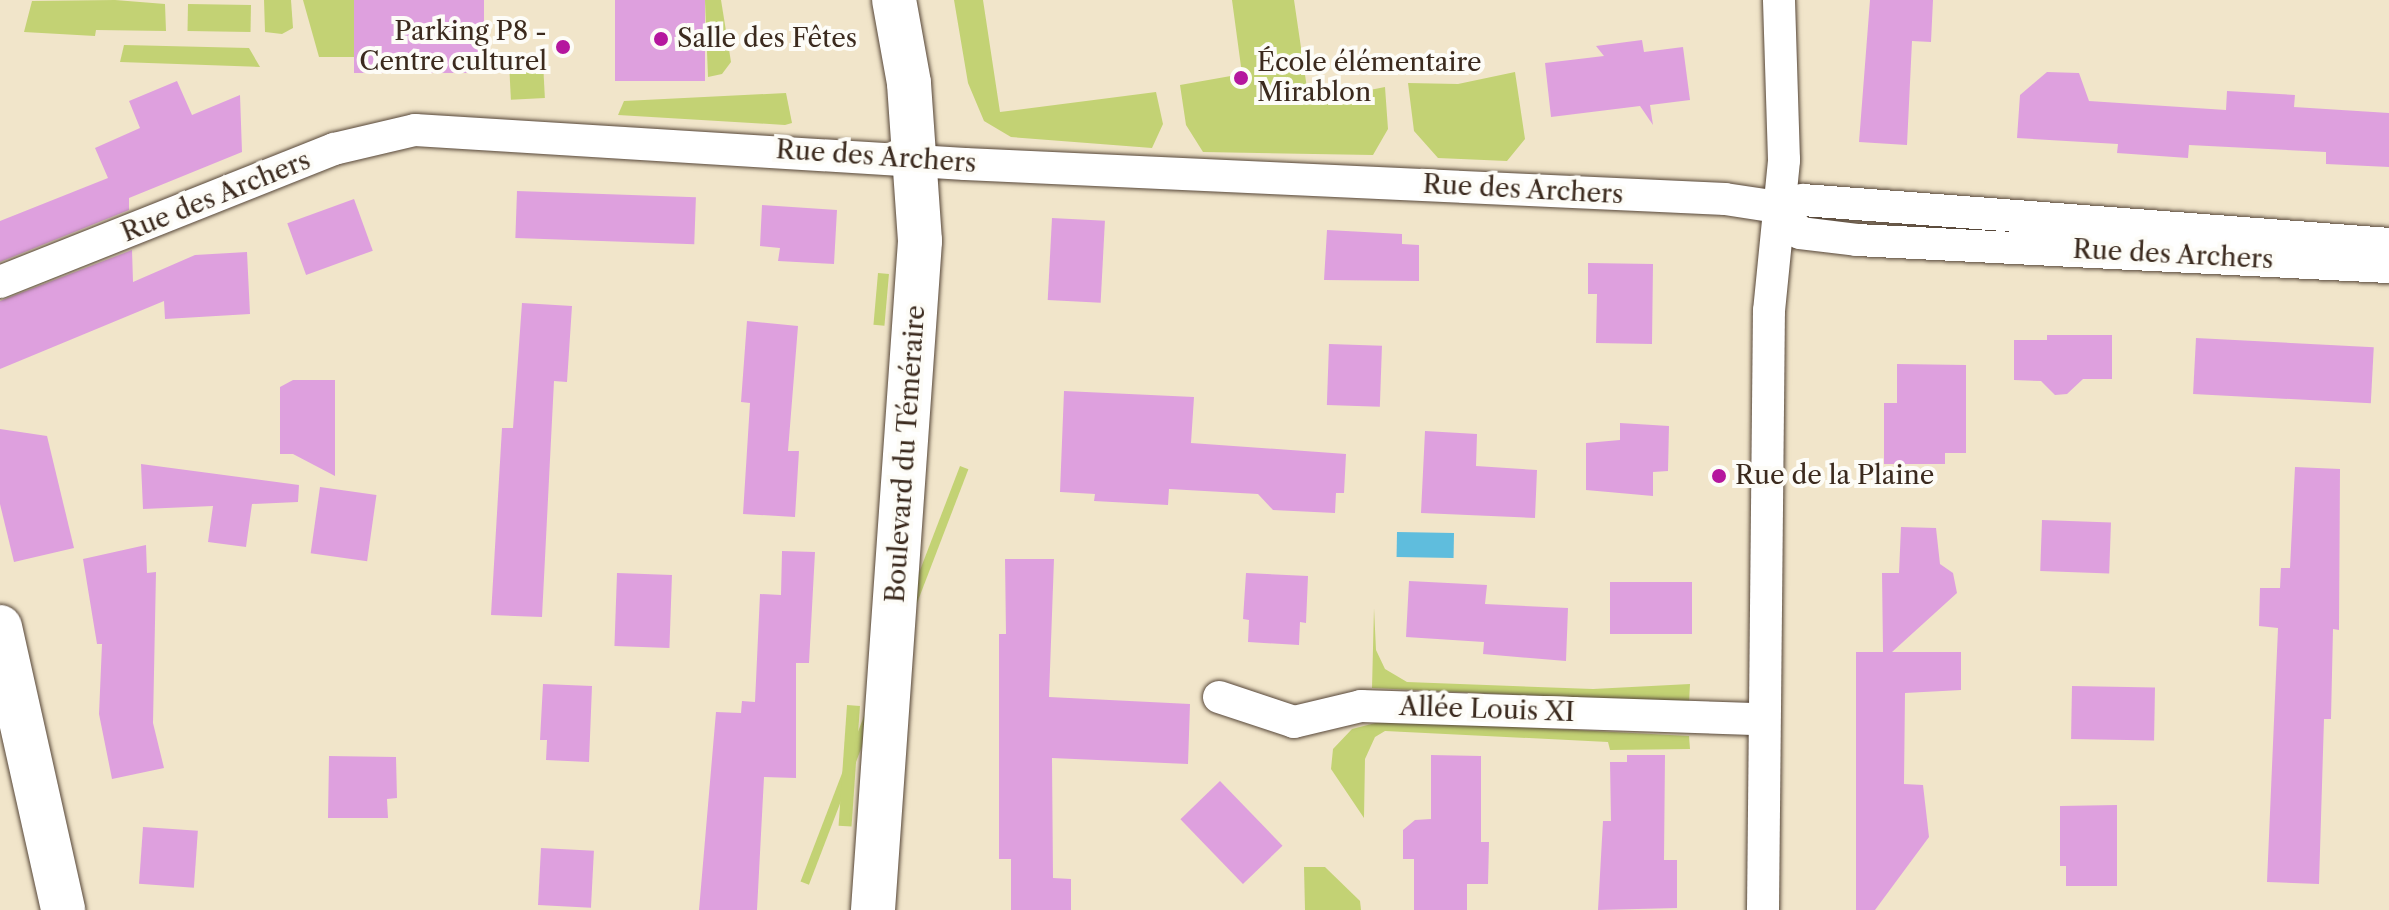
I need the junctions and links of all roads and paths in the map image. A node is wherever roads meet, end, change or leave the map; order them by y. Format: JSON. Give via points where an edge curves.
{"nodes":[{"id":1,"x":894,"y":0,"type":"edge"},
{"id":2,"x":1779,"y":0,"type":"edge"},
{"id":3,"x":916,"y":157,"type":"junction"},
{"id":4,"x":1778,"y":207,"type":"junction"},
{"id":5,"x":2389,"y":244,"type":"edge"},
{"id":6,"x":2389,"y":267,"type":"edge"},
{"id":7,"x":0,"y":282,"type":"edge"},
{"id":8,"x":0,"y":627,"type":"edge"},
{"id":9,"x":1219,"y":697,"type":"dead end"},
{"id":10,"x":1761,"y":719,"type":"junction"},
{"id":11,"x":63,"y":910,"type":"edge"},
{"id":12,"x":873,"y":910,"type":"edge"},
{"id":13,"x":1763,"y":910,"type":"edge"}],
"edges":[{"from":1,"to":3,"type":"main road","name":"Boulevard du Téméraire"},
{"from":2,"to":4,"type":"street","via":[[1784,160]]},
{"from":3,"to":4,"type":"street","name":"Rue des Archers","via":[[965,164],[1725,199]]},
{"from":3,"to":7,"type":"street","name":"Rue des Archers","via":[[415,130],[384,133]]},
{"from":3,"to":12,"type":"main road","name":"Boulevard du Téméraire","via":[[919,256]]},
{"from":4,"to":5,"type":"street","name":"Rue des Archers","via":[[1803,200]]},
{"from":4,"to":6,"type":"street","name":"Rue des Archers","via":[[1800,233],[1857,240]]},
{"from":4,"to":10,"type":"street","via":[[1769,311]]},
{"from":8,"to":11,"type":"main road"},
{"from":9,"to":10,"type":"street","name":"Allée Louis XI","via":[[1294,722],[1361,706]]},
{"from":10,"to":13,"type":"street"}]}
